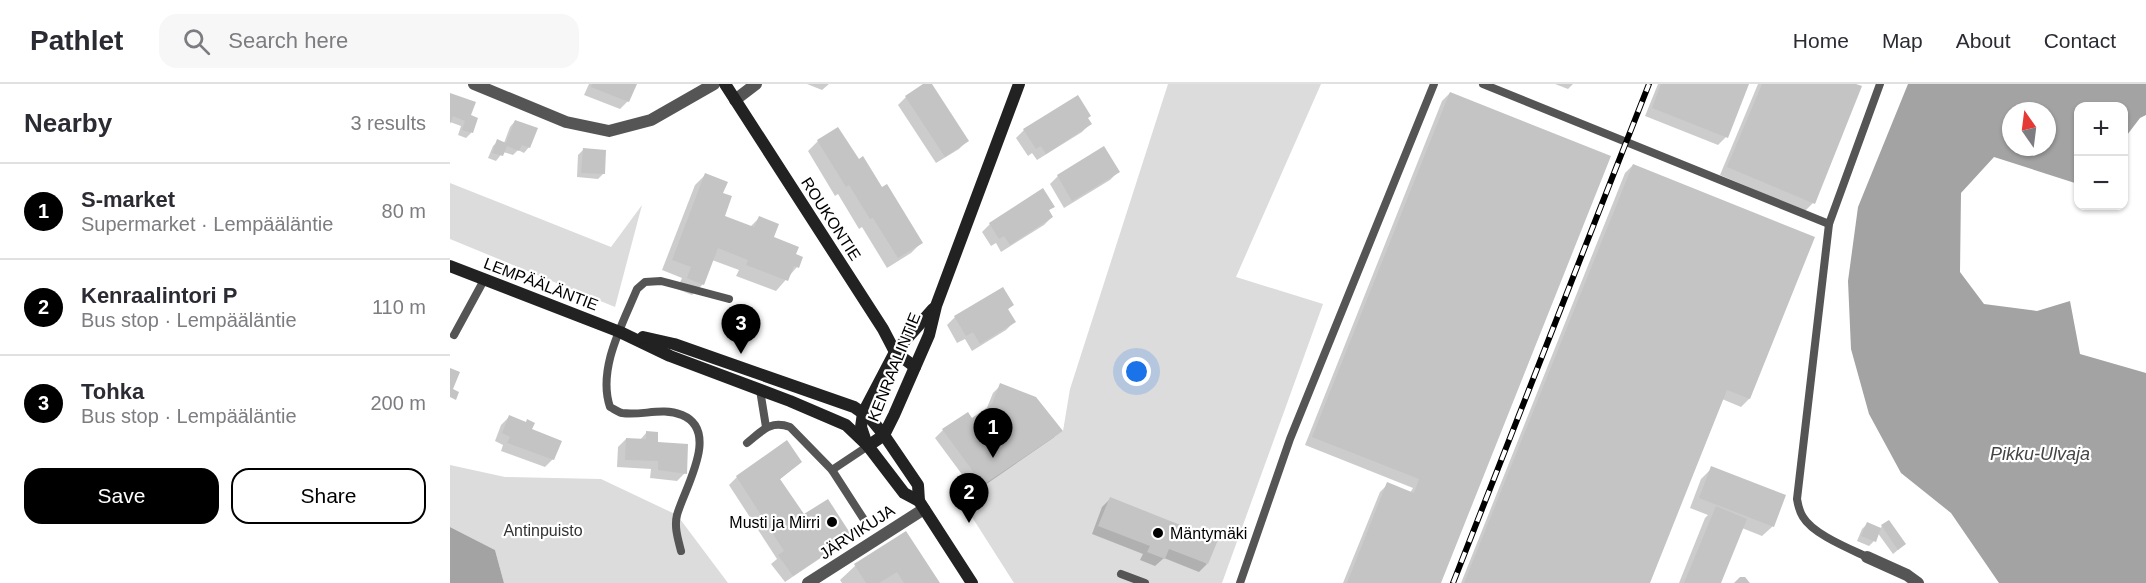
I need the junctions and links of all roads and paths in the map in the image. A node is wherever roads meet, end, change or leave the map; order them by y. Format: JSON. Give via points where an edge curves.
{"nodes":[{"id":1,"x":474,"y":84,"type":"edge"},
{"id":2,"x":714,"y":84,"type":"edge"},
{"id":3,"x":724,"y":84,"type":"edge"},
{"id":4,"x":756,"y":84,"type":"edge"},
{"id":5,"x":1019,"y":84,"type":"edge"},
{"id":6,"x":1434,"y":84,"type":"edge"},
{"id":7,"x":1483,"y":84,"type":"edge"},
{"id":8,"x":1880,"y":84,"type":"edge"},
{"id":9,"x":735,"y":100,"type":"junction"},
{"id":10,"x":1829,"y":224,"type":"junction"},
{"id":11,"x":450,"y":266,"type":"edge"},
{"id":12,"x":484,"y":280,"type":"junction"},
{"id":13,"x":729,"y":299,"type":"dead end"},
{"id":14,"x":936,"y":306,"type":"junction"},
{"id":15,"x":620,"y":332,"type":"junction"},
{"id":16,"x":454,"y":335,"type":"dead end"},
{"id":17,"x":895,"y":352,"type":"junction"},
{"id":18,"x":915,"y":367,"type":"junction"},
{"id":19,"x":760,"y":390,"type":"junction"},
{"id":20,"x":863,"y":413,"type":"junction"},
{"id":21,"x":766,"y":427,"type":"junction"},
{"id":22,"x":884,"y":435,"type":"junction"},
{"id":23,"x":747,"y":444,"type":"dead end"},
{"id":24,"x":868,"y":446,"type":"junction"},
{"id":25,"x":832,"y":470,"type":"junction"},
{"id":26,"x":921,"y":505,"type":"junction"},
{"id":27,"x":863,"y":518,"type":"dead end"},
{"id":28,"x":681,"y":551,"type":"dead end"},
{"id":29,"x":1866,"y":557,"type":"joint"},
{"id":30,"x":1121,"y":574,"type":"dead end"},
{"id":31,"x":808,"y":583,"type":"edge"},
{"id":32,"x":972,"y":583,"type":"edge"},
{"id":33,"x":1145,"y":583,"type":"edge"},
{"id":34,"x":1240,"y":583,"type":"edge"},
{"id":35,"x":1918,"y":583,"type":"edge"}],
"edges":[{"from":1,"to":2,"type":"street","via":[[566,122],[609,131],[651,120]]},
{"from":3,"to":9,"type":"main road","name":"ROUKONTIE"},
{"from":4,"to":9,"type":"street"},
{"from":5,"to":14,"type":"main road","name":"KENRAALINTIE"},
{"from":6,"to":34,"type":"lane","via":[[1290,439]]},
{"from":7,"to":10,"type":"lane"},
{"from":8,"to":10,"type":"lane"},
{"from":9,"to":17,"type":"main road","name":"ROUKONTIE"},
{"from":10,"to":29,"type":"lane","via":[[1797,499],[1809,524]]},
{"from":11,"to":12,"type":"main road","name":"LEMPÄÄLÄNTIE"},
{"from":12,"to":15,"type":"main road","name":"LEMPÄÄLÄNTIE"},
{"from":12,"to":16,"type":"lane"},
{"from":13,"to":15,"type":"lane","via":[[661,281],[645,282],[637,289]]},
{"from":14,"to":17,"type":"main road","name":"KENRAALINTIE"},
{"from":14,"to":18,"type":"main road","name":"KENRAALINTIE"},
{"from":15,"to":19,"type":"main road","name":"LEMPÄÄLÄNTIE","via":[[670,356]]},
{"from":15,"to":20,"type":"main road","name":"LEMPÄÄLÄNTIE","via":[[674,344]]},
{"from":15,"to":28,"type":"lane","via":[[609,362],[606,394],[610,407],[621,413],[663,411],[684,416],[699,436],[699,457],[675,526]]},
{"from":17,"to":18,"type":"main road","name":"ROUKONTIE"},
{"from":17,"to":20,"type":"main road","name":"KENRAALINTIE"},
{"from":18,"to":22,"type":"main road","name":"KENRAALINTIE"},
{"from":19,"to":21,"type":"lane"},
{"from":19,"to":24,"type":"main road","name":"LEMPÄÄLÄNTIE","via":[[839,421]]},
{"from":20,"to":22,"type":"main road","name":"LEMPÄÄLÄNTIE"},
{"from":20,"to":24,"type":"main road","name":"KENRAALINTIE","via":[[861,432]]},
{"from":21,"to":23,"type":"lane"},
{"from":21,"to":25,"type":"lane","via":[[790,427]]},
{"from":22,"to":24,"type":"main road","name":"KENRAALINTIE"},
{"from":22,"to":26,"type":"main road","name":"LEMPÄÄLÄNTIE","via":[[918,485]]},
{"from":24,"to":25,"type":"lane"},
{"from":24,"to":26,"type":"main road","name":"LEMPÄÄLÄNTIE","via":[[904,493]]},
{"from":25,"to":27,"type":"lane"},
{"from":26,"to":31,"type":"street","name":"JÄRVIKUJA"},
{"from":26,"to":32,"type":"main road","name":"LEMPÄÄLÄNTIE"},
{"from":29,"to":35,"type":"street"},
{"from":30,"to":33,"type":"lane"}]}
